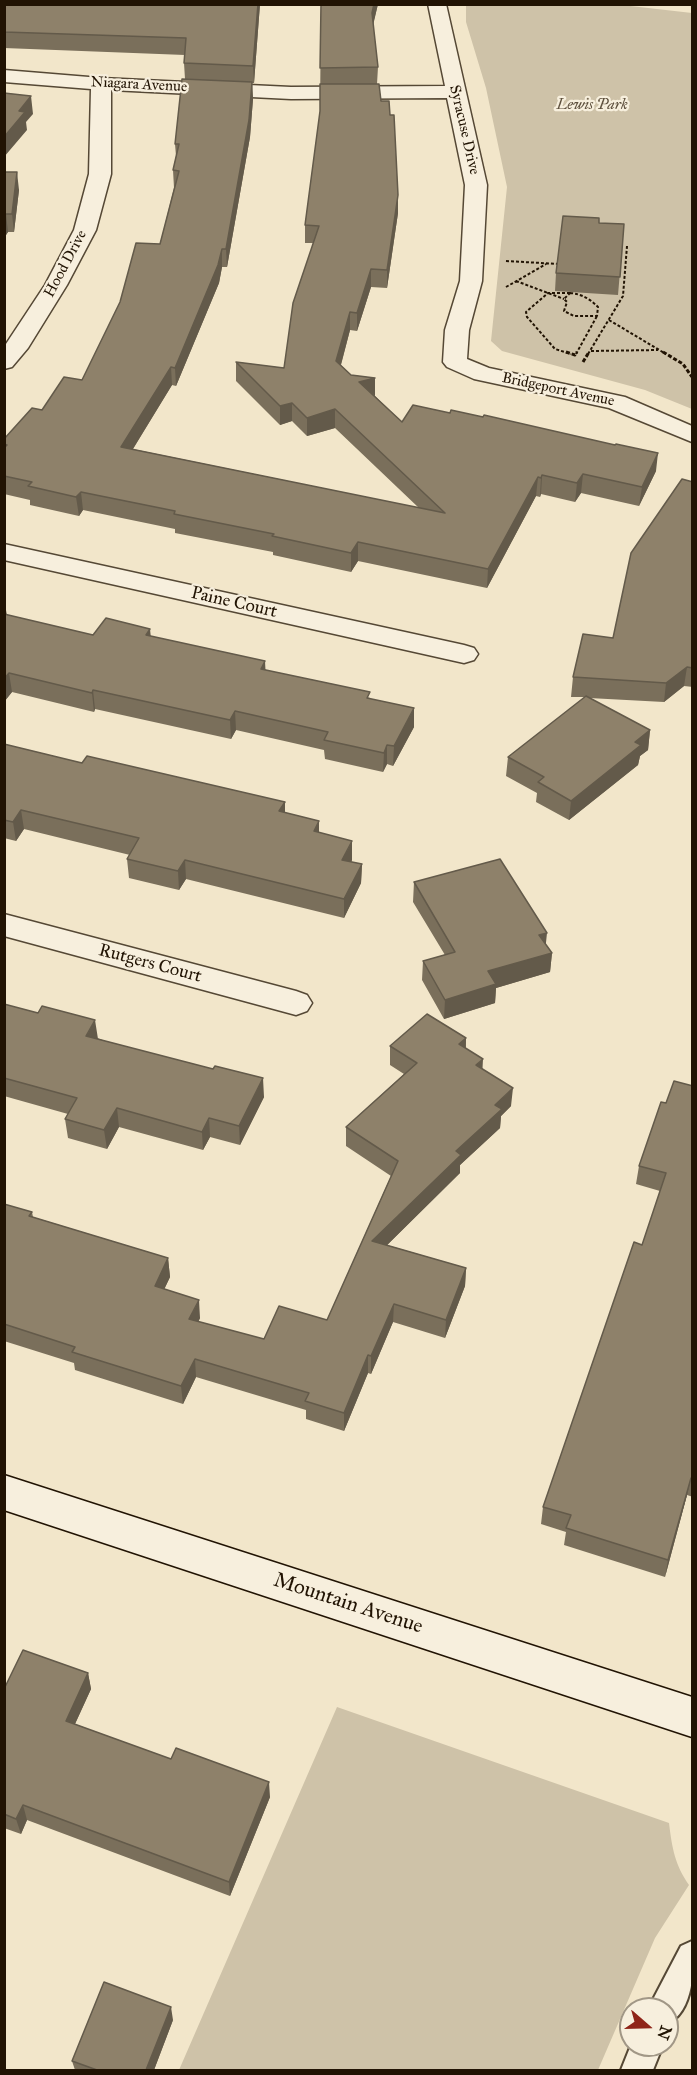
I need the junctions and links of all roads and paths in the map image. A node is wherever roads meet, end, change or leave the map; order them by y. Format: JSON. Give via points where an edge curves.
{"nodes":[{"id":1,"x":437,"y":4,"type":"edge"},
{"id":2,"x":4,"y":76,"type":"edge"},
{"id":3,"x":101,"y":84,"type":"junction"},
{"id":4,"x":454,"y":92,"type":"junction"},
{"id":5,"x":627,"y":246,"type":"dead end"},
{"id":6,"x":472,"y":259,"type":"junction"},
{"id":7,"x":547,"y":263,"type":"junction"},
{"id":8,"x":559,"y":264,"type":"edge"},
{"id":9,"x":516,"y":281,"type":"junction"},
{"id":10,"x":498,"y":291,"type":"dead end"},
{"id":11,"x":548,"y":293,"type":"junction"},
{"id":12,"x":570,"y":293,"type":"junction"},
{"id":13,"x":564,"y":299,"type":"junction"},
{"id":14,"x":597,"y":316,"type":"junction"},
{"id":15,"x":609,"y":320,"type":"junction"},
{"id":16,"x":659,"y":350,"type":"junction"},
{"id":17,"x":590,"y":351,"type":"junction"},
{"id":18,"x":4,"y":362,"type":"edge"},
{"id":19,"x":455,"y":362,"type":"joint"},
{"id":20,"x":693,"y":377,"type":"edge"},
{"id":21,"x":567,"y":392,"type":"junction"},
{"id":22,"x":693,"y":435,"type":"edge"},
{"id":23,"x":4,"y":552,"type":"edge"},
{"id":24,"x":464,"y":654,"type":"dead end"},
{"id":25,"x":4,"y":925,"type":"edge"},
{"id":26,"x":296,"y":1003,"type":"dead end"},
{"id":27,"x":4,"y":1492,"type":"edge"},
{"id":28,"x":693,"y":1717,"type":"edge"},
{"id":29,"x":693,"y":1957,"type":"edge"},
{"id":30,"x":671,"y":1997,"type":"edge"}],
"edges":[{"from":1,"to":4,"type":"street","name":"Syracuse Drive"},
{"from":2,"to":3,"type":"street","name":"Niagara Avenue"},
{"from":3,"to":4,"type":"street","name":"Niagara Avenue","via":[[291,93]]},
{"from":3,"to":18,"type":"street","name":"Hood Drive","via":[[99,174],[86,230],[56,285]]},
{"from":4,"to":6,"type":"street","name":"Syracuse Drive","via":[[476,185]]},
{"from":5,"to":15,"type":"path","via":[[623,296]]},
{"from":6,"to":7,"type":"path"},
{"from":6,"to":19,"type":"street","name":"Syracuse Drive","via":[[471,280],[457,330]]},
{"from":7,"to":8,"type":"path"},
{"from":7,"to":9,"type":"path"},
{"from":9,"to":10,"type":"path"},
{"from":9,"to":11,"type":"path"},
{"from":11,"to":12,"type":"path"},
{"from":11,"to":13,"type":"path"},
{"from":11,"to":14,"type":"path","via":[[526,312],[560,351],[575,355]]},
{"from":12,"to":13,"type":"path"},
{"from":12,"to":14,"type":"path","via":[[589,298],[598,307]]},
{"from":13,"to":14,"type":"path","via":[[564,310],[574,316]]},
{"from":15,"to":16,"type":"path"},
{"from":15,"to":17,"type":"path"},
{"from":16,"to":17,"type":"path"},
{"from":16,"to":20,"type":"path","via":[[683,364]]},
{"from":17,"to":21,"type":"path"},
{"from":19,"to":21,"type":"street","name":"Bridgeport Avenue","via":[[482,374]]},
{"from":21,"to":22,"type":"street","name":"Bridgeport Avenue","via":[[616,402]]},
{"from":23,"to":24,"type":"street","name":"Paine Court"},
{"from":25,"to":26,"type":"street","name":"Rutgers Court"},
{"from":27,"to":28,"type":"street","name":"Mountain Avenue"},
{"from":29,"to":30,"type":"lane"}]}
